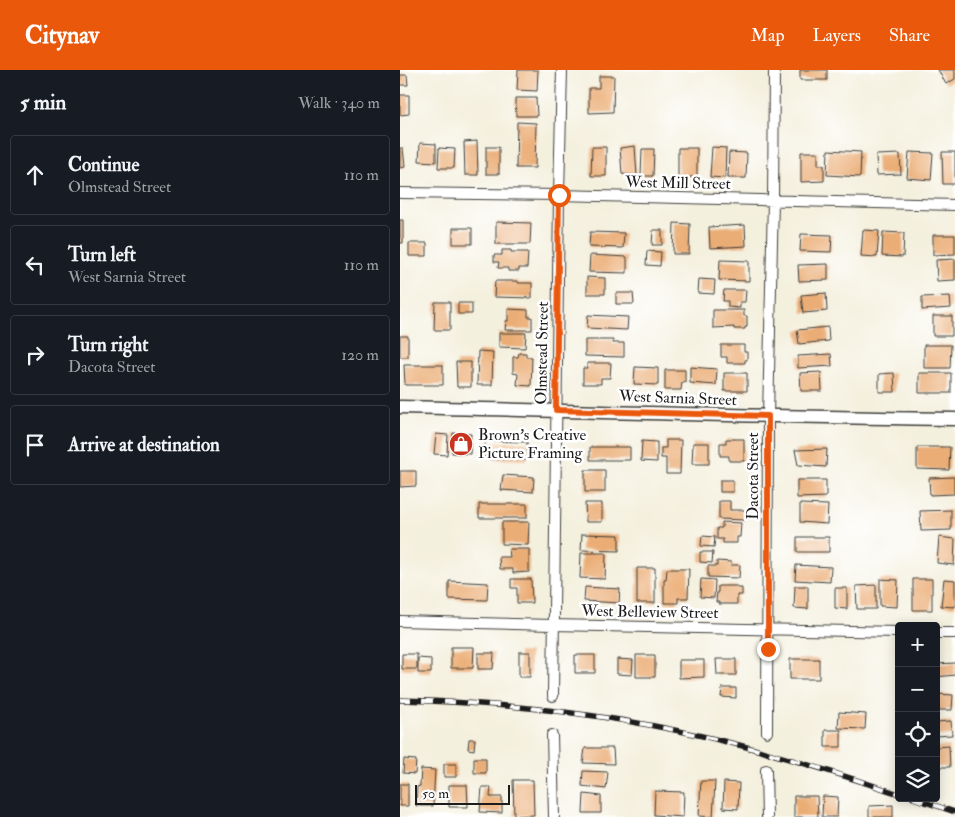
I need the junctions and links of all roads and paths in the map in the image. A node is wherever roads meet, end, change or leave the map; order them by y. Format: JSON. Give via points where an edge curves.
{"nodes":[{"id":1,"x":562,"y":70,"type":"edge"},
{"id":2,"x":774,"y":70,"type":"edge"},
{"id":3,"x":400,"y":193,"type":"edge"},
{"id":4,"x":559,"y":195,"type":"junction"},
{"id":5,"x":773,"y":200,"type":"junction"},
{"id":6,"x":955,"y":205,"type":"edge"},
{"id":7,"x":400,"y":407,"type":"edge"},
{"id":8,"x":556,"y":410,"type":"junction"},
{"id":9,"x":768,"y":416,"type":"junction"},
{"id":10,"x":955,"y":419,"type":"edge"},
{"id":11,"x":400,"y":621,"type":"edge"},
{"id":12,"x":553,"y":625,"type":"junction"},
{"id":13,"x":768,"y":629,"type":"junction"},
{"id":14,"x":895,"y":632,"type":"edge"},
{"id":15,"x":940,"y":633,"type":"edge"},
{"id":16,"x":955,"y":633,"type":"edge"},
{"id":17,"x":553,"y":696,"type":"dead end"},
{"id":18,"x":767,"y":732,"type":"dead end"},
{"id":19,"x":552,"y":735,"type":"dead end"},
{"id":20,"x":766,"y":770,"type":"dead end"},
{"id":21,"x":554,"y":817,"type":"edge"},
{"id":22,"x":767,"y":817,"type":"edge"}],
"edges":[{"from":1,"to":4,"type":"street","name":"Olmstead Street"},
{"from":2,"to":5,"type":"street","name":"Dacota Street"},
{"from":3,"to":4,"type":"street","name":"West Mill Street"},
{"from":4,"to":5,"type":"street","name":"West Mill Street"},
{"from":4,"to":8,"type":"street","name":"Olmstead Street"},
{"from":5,"to":6,"type":"street","name":"West Mill Street"},
{"from":5,"to":9,"type":"street","name":"Dacota Street"},
{"from":7,"to":8,"type":"street","name":"West Sarnia Street"},
{"from":8,"to":9,"type":"street","name":"West Sarnia Street"},
{"from":8,"to":12,"type":"street","name":"Olmstead Street"},
{"from":9,"to":10,"type":"street","name":"West Sarnia Street"},
{"from":9,"to":13,"type":"street","name":"Dacota Street"},
{"from":11,"to":12,"type":"street","name":"West Belleview Street"},
{"from":12,"to":13,"type":"street","name":"West Belleview Street"},
{"from":12,"to":17,"type":"street","name":"Olmstead Street"},
{"from":13,"to":14,"type":"street","name":"West Belleview Street"},
{"from":13,"to":18,"type":"street","name":"Dacota Street"},
{"from":15,"to":16,"type":"street"},
{"from":19,"to":21,"type":"street"},
{"from":20,"to":22,"type":"street"}]}
